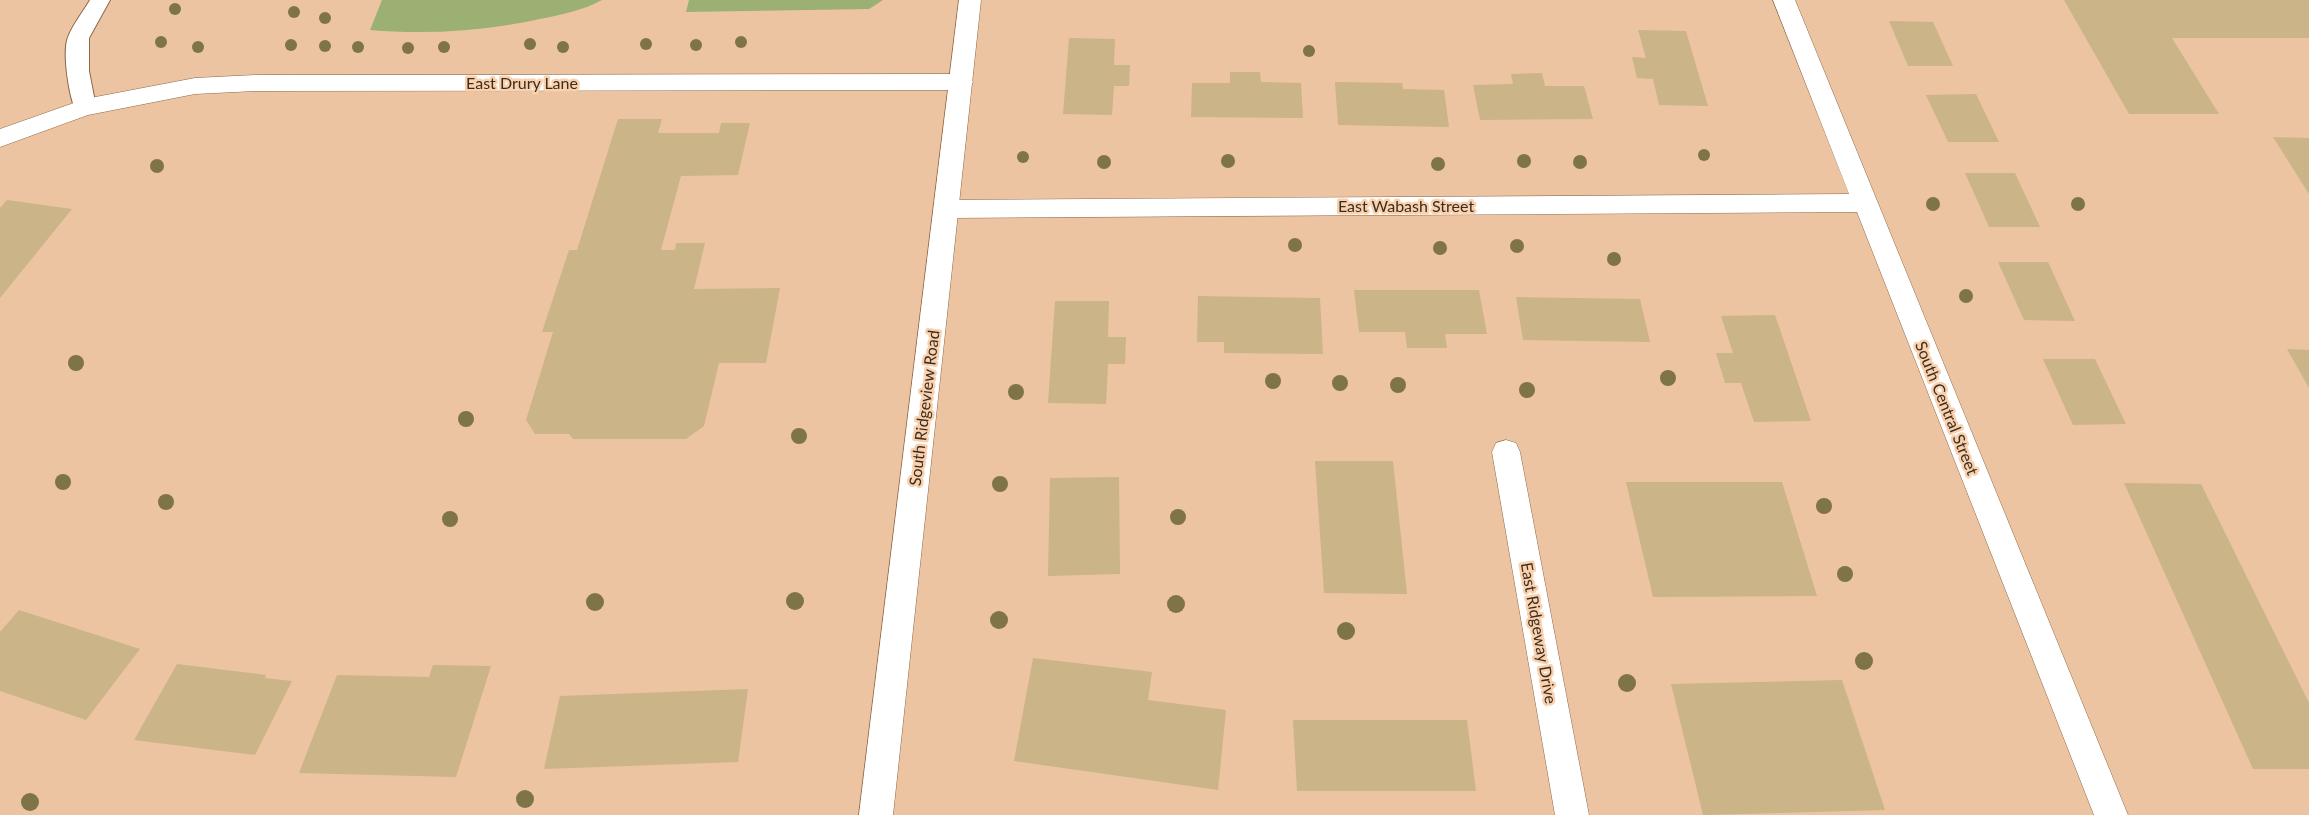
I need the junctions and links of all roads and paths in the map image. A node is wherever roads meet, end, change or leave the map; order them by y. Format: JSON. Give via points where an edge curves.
{"nodes":[{"id":1,"x":100,"y":0,"type":"edge"},
{"id":2,"x":970,"y":0,"type":"edge"},
{"id":3,"x":1784,"y":0,"type":"edge"},
{"id":4,"x":961,"y":82,"type":"junction"},
{"id":5,"x":85,"y":107,"type":"junction"},
{"id":6,"x":0,"y":138,"type":"edge"},
{"id":7,"x":1865,"y":203,"type":"junction"},
{"id":8,"x":947,"y":209,"type":"junction"},
{"id":9,"x":1506,"y":452,"type":"dead end"},
{"id":10,"x":876,"y":815,"type":"edge"},
{"id":11,"x":1572,"y":815,"type":"edge"},
{"id":12,"x":2111,"y":815,"type":"edge"}],
"edges":[{"from":1,"to":5,"type":"lane","via":[[78,38],[78,71]]},
{"from":2,"to":4,"type":"street","name":"South Ridgeview Road"},
{"from":3,"to":7,"type":"street","name":"South Central Street"},
{"from":4,"to":5,"type":"street","name":"East Drury Lane","via":[[255,83],[195,86]]},
{"from":4,"to":8,"type":"street","name":"South Ridgeview Road"},
{"from":5,"to":6,"type":"street","name":"East Drury Lane"},
{"from":7,"to":8,"type":"street","name":"East Wabash Street"},
{"from":7,"to":12,"type":"street","name":"South Central Street"},
{"from":8,"to":10,"type":"street","name":"South Ridgeview Road"},
{"from":9,"to":11,"type":"street","name":"East Ridgeway Drive"}]}
